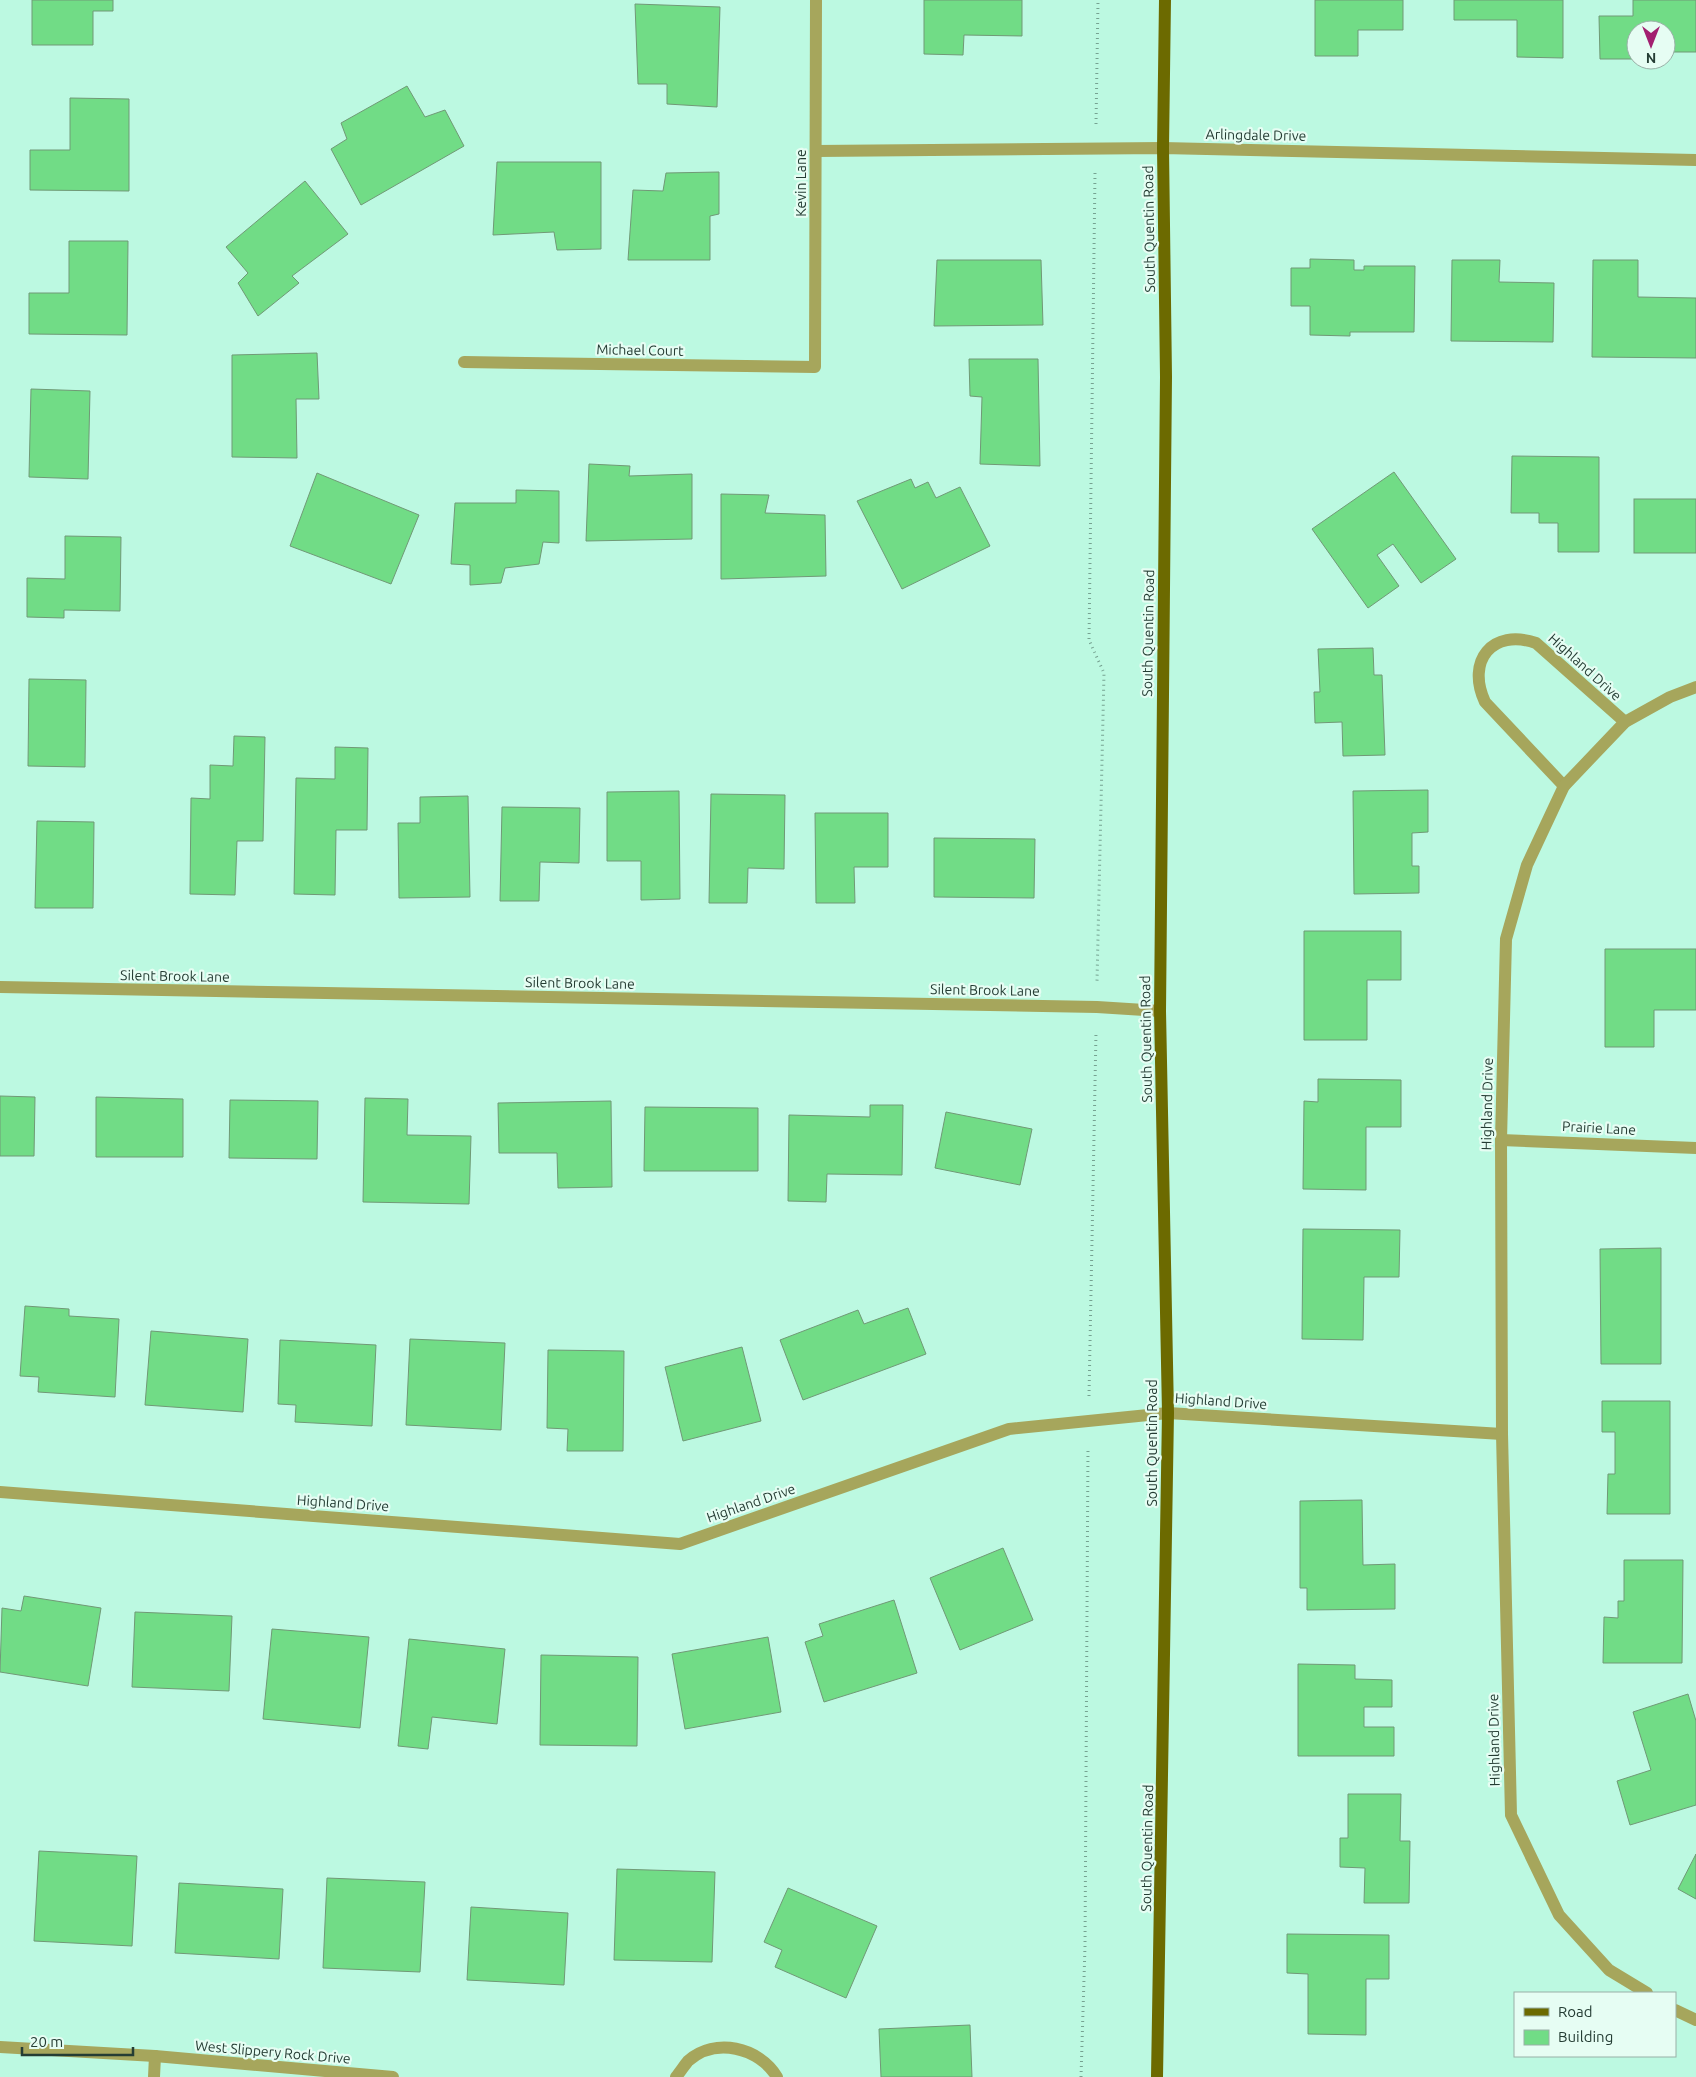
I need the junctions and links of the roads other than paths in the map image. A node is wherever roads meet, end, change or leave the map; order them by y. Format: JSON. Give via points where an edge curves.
{"nodes":[{"id":1,"x":816,"y":0,"type":"edge"},
{"id":2,"x":1165,"y":0,"type":"edge"},
{"id":3,"x":1163,"y":148,"type":"junction"},
{"id":4,"x":816,"y":151,"type":"junction"},
{"id":5,"x":1696,"y":160,"type":"edge"},
{"id":6,"x":464,"y":362,"type":"dead end"},
{"id":7,"x":815,"y":367,"type":"joint"},
{"id":8,"x":1696,"y":687,"type":"edge"},
{"id":9,"x":1625,"y":722,"type":"junction"},
{"id":10,"x":1564,"y":786,"type":"junction"},
{"id":11,"x":0,"y":987,"type":"edge"},
{"id":12,"x":1160,"y":1010,"type":"junction"},
{"id":13,"x":1501,"y":1140,"type":"junction"},
{"id":14,"x":1696,"y":1148,"type":"edge"},
{"id":15,"x":1168,"y":1413,"type":"junction"},
{"id":16,"x":1502,"y":1434,"type":"junction"},
{"id":17,"x":0,"y":1492,"type":"edge"},
{"id":18,"x":1645,"y":1992,"type":"edge"},
{"id":19,"x":1676,"y":2010,"type":"edge"},
{"id":20,"x":1696,"y":2020,"type":"edge"},
{"id":21,"x":0,"y":2047,"type":"edge"},
{"id":22,"x":155,"y":2056,"type":"junction"},
{"id":23,"x":154,"y":2077,"type":"edge"},
{"id":24,"x":393,"y":2077,"type":"edge"},
{"id":25,"x":676,"y":2077,"type":"edge"},
{"id":26,"x":777,"y":2077,"type":"edge"},
{"id":27,"x":1157,"y":2077,"type":"edge"}],
"edges":[{"from":1,"to":4,"type":"street","name":"Kevin Lane"},
{"from":2,"to":3,"type":"main road","name":"South Quentin Road"},
{"from":3,"to":4,"type":"street","name":"Arlingdale Drive"},
{"from":3,"to":5,"type":"street","name":"Arlingdale Drive"},
{"from":3,"to":12,"type":"main road","name":"South Quentin Road","via":[[1166,377]]},
{"from":4,"to":7,"type":"street","name":"Kevin Lane"},
{"from":6,"to":7,"type":"street","name":"Michael Court"},
{"from":8,"to":9,"type":"street","name":"Highland Drive","via":[[1670,697]]},
{"from":9,"to":10,"type":"street","name":"Highland Drive"},
{"from":9,"to":10,"type":"street","name":"Highland Drive","via":[[1536,643],[1522,638],[1506,639],[1492,646],[1482,658],[1477,673],[1478,688],[1484,702]]},
{"from":10,"to":13,"type":"street","name":"Highland Drive","via":[[1528,866],[1506,939]]},
{"from":11,"to":12,"type":"street","name":"Silent Brook Lane"},
{"from":12,"to":15,"type":"main road","name":"South Quentin Road"},
{"from":13,"to":14,"type":"street","name":"Prairie Lane"},
{"from":13,"to":16,"type":"street","name":"Highland Drive"},
{"from":15,"to":16,"type":"street","name":"Highland Drive"},
{"from":15,"to":17,"type":"street","name":"Highland Drive","via":[[1009,1429],[680,1544]]},
{"from":15,"to":27,"type":"main road","name":"South Quentin Road"},
{"from":16,"to":18,"type":"street","name":"Highland Drive","via":[[1511,1815],[1559,1915],[1609,1970]]},
{"from":19,"to":20,"type":"street"},
{"from":21,"to":22,"type":"street","name":"West Slippery Rock Drive"},
{"from":22,"to":23,"type":"street"},
{"from":22,"to":24,"type":"street","name":"West Slippery Rock Drive"},
{"from":25,"to":26,"type":"street","via":[[689,2061],[709,2050],[732,2047],[754,2053]]}]}
